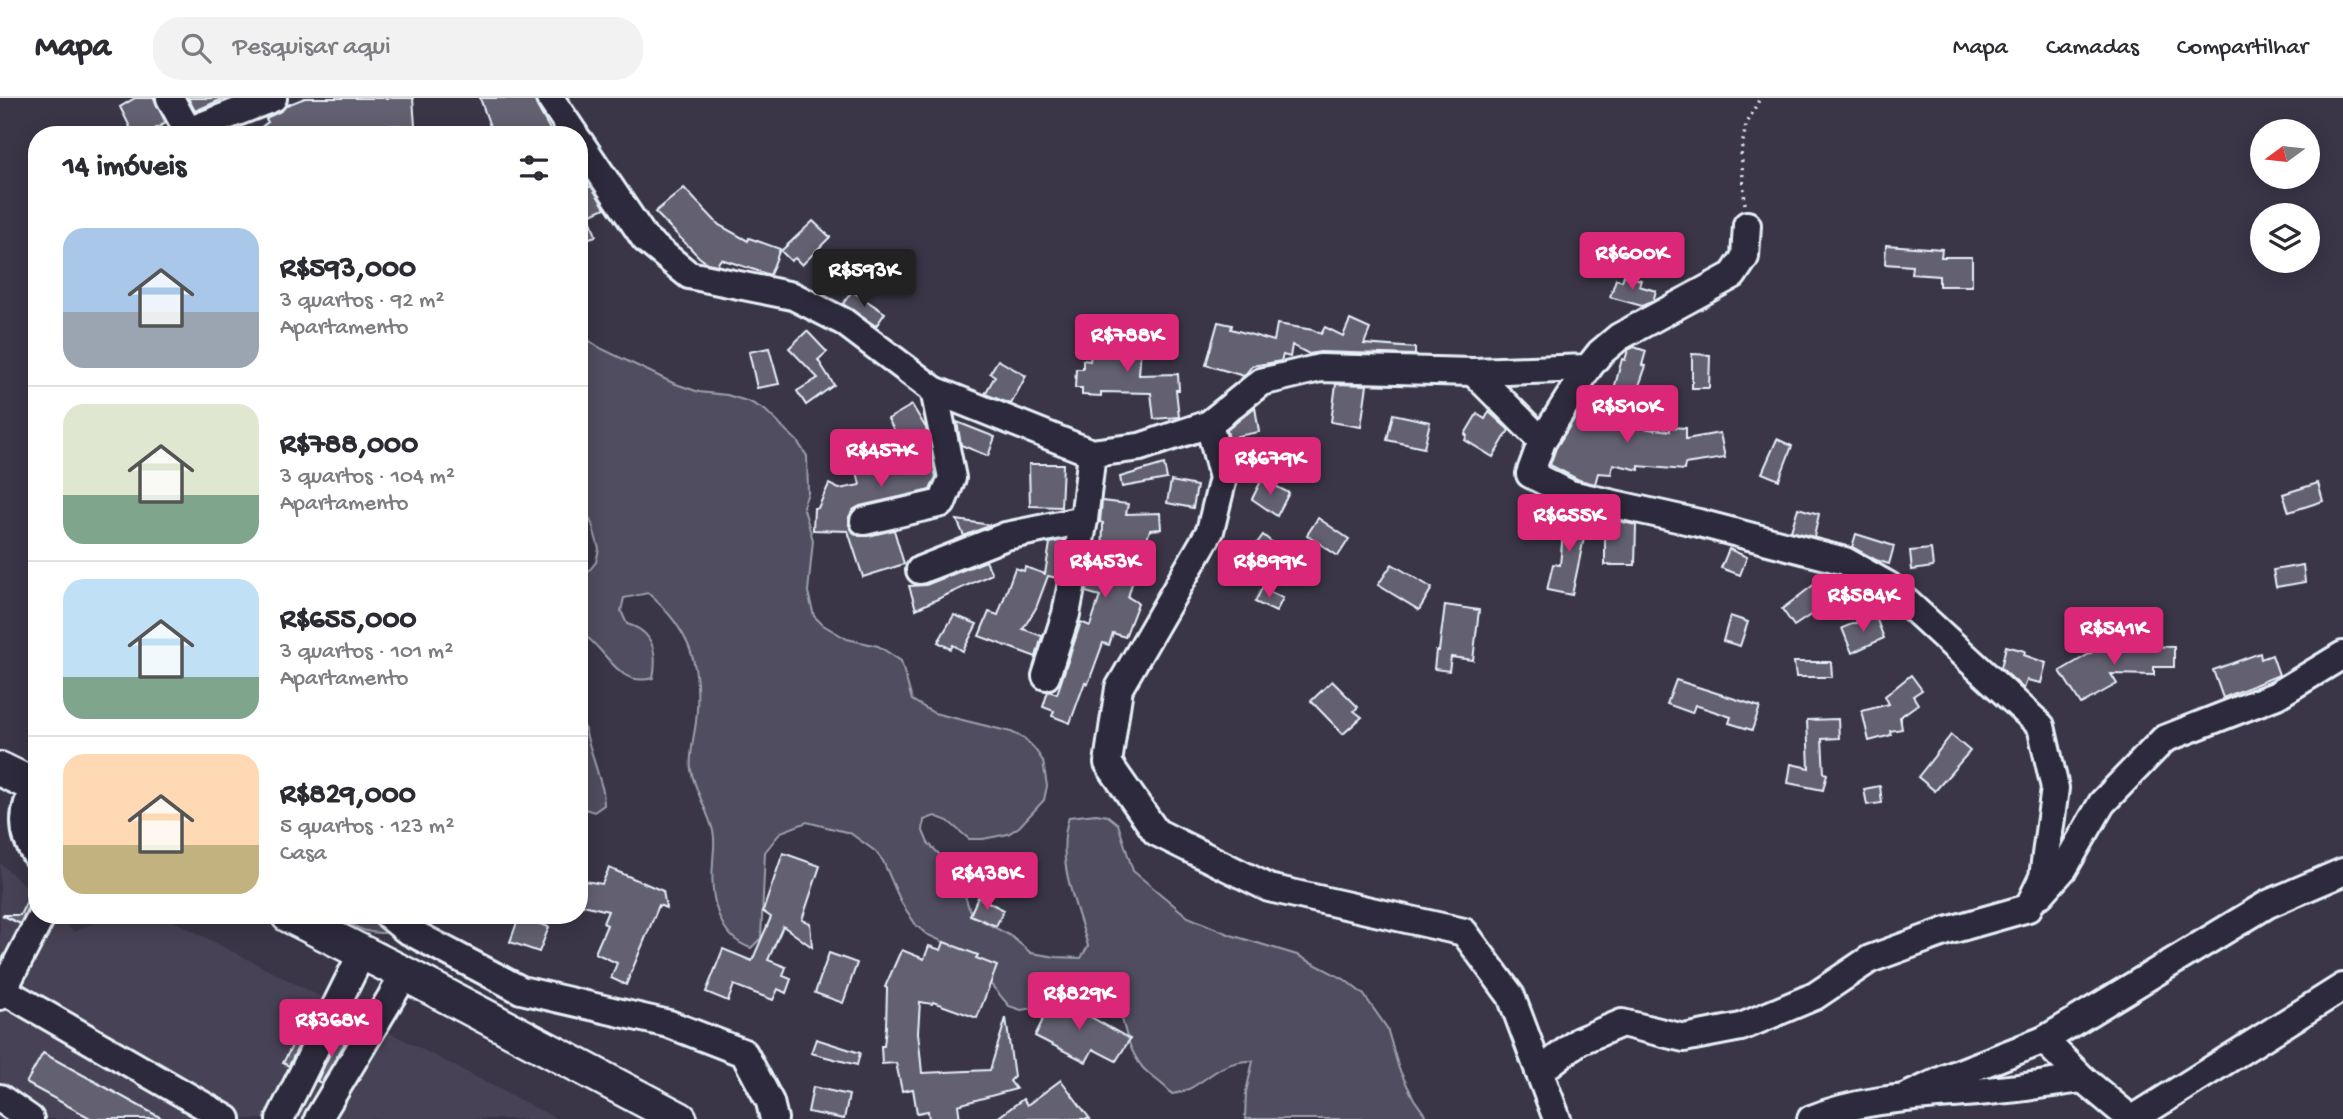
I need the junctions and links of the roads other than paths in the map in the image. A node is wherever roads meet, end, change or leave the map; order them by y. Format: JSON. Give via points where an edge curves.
{"nodes":[{"id":1,"x":170,"y":98,"type":"edge"},
{"id":2,"x":272,"y":98,"type":"edge"},
{"id":3,"x":550,"y":98,"type":"edge"},
{"id":4,"x":184,"y":126,"type":"edge"},
{"id":5,"x":205,"y":126,"type":"edge"},
{"id":6,"x":569,"y":126,"type":"edge"},
{"id":7,"x":588,"y":154,"type":"edge"},
{"id":8,"x":1747,"y":225,"type":"road end"},
{"id":9,"x":1588,"y":369,"type":"junction"},
{"id":10,"x":1473,"y":372,"type":"junction"},
{"id":11,"x":934,"y":390,"type":"junction"},
{"id":12,"x":1209,"y":424,"type":"junction"},
{"id":13,"x":1542,"y":441,"type":"junction"},
{"id":14,"x":1092,"y":453,"type":"junction"},
{"id":15,"x":1084,"y":520,"type":"junction"},
{"id":16,"x":864,"y":521,"type":"dead end"},
{"id":17,"x":920,"y":570,"type":"dead end"},
{"id":18,"x":2343,"y":656,"type":"edge"},
{"id":19,"x":1046,"y":676,"type":"dead end"},
{"id":20,"x":0,"y":769,"type":"edge"},
{"id":21,"x":28,"y":783,"type":"edge"},
{"id":22,"x":28,"y":803,"type":"edge"},
{"id":23,"x":28,"y":840,"type":"edge"},
{"id":24,"x":2343,"y":872,"type":"edge"},
{"id":25,"x":2028,"y":908,"type":"junction"},
{"id":26,"x":37,"y":924,"type":"edge"},
{"id":27,"x":306,"y":924,"type":"edge"},
{"id":28,"x":399,"y":924,"type":"edge"},
{"id":29,"x":362,"y":953,"type":"junction"},
{"id":30,"x":405,"y":974,"type":"junction"},
{"id":31,"x":2343,"y":987,"type":"edge"},
{"id":32,"x":2,"y":993,"type":"edge"},
{"id":33,"x":2044,"y":1040,"type":"junction"},
{"id":34,"x":1539,"y":1072,"type":"junction"},
{"id":35,"x":2083,"y":1079,"type":"junction"},
{"id":36,"x":1906,"y":1097,"type":"junction"},
{"id":37,"x":0,"y":1098,"type":"edge"},
{"id":38,"x":30,"y":1119,"type":"edge"},
{"id":39,"x":227,"y":1119,"type":"edge"},
{"id":40,"x":280,"y":1119,"type":"edge"},
{"id":41,"x":318,"y":1119,"type":"edge"},
{"id":42,"x":680,"y":1119,"type":"edge"},
{"id":43,"x":774,"y":1119,"type":"edge"},
{"id":44,"x":1557,"y":1119,"type":"edge"},
{"id":45,"x":1811,"y":1119,"type":"edge"},
{"id":46,"x":2132,"y":1119,"type":"edge"}],
"edges":[{"from":1,"to":4,"type":"street"},
{"from":2,"to":5,"type":"street"},
{"from":3,"to":6,"type":"street"},
{"from":7,"to":11,"type":"street","via":[[645,239],[689,275],[793,296],[844,322]]},
{"from":8,"to":9,"type":"street","via":[[1745,257],[1733,275],[1619,337]]},
{"from":9,"to":10,"type":"street"},
{"from":9,"to":13,"type":"street"},
{"from":10,"to":12,"type":"street","via":[[1320,368],[1261,382]]},
{"from":10,"to":13,"type":"street"},
{"from":11,"to":14,"type":"street"},
{"from":11,"to":16,"type":"street","via":[[952,478],[942,503]]},
{"from":12,"to":14,"type":"street","via":[[1140,447]]},
{"from":12,"to":34,"type":"street","via":[[1223,478],[1210,531],[1119,688],[1108,763],[1156,832],[1269,888],[1464,932],[1511,996]]},
{"from":13,"to":25,"type":"street","via":[[1530,474],[1570,494],[1845,561],[1889,586],[2041,726],[2055,788],[2043,877]]},
{"from":14,"to":15,"type":"street"},
{"from":15,"to":17,"type":"street","via":[[1006,536]]},
{"from":15,"to":19,"type":"street","via":[[1066,614]]},
{"from":18,"to":25,"type":"street","via":[[2277,695],[2164,739],[2102,803],[2064,868]]},
{"from":20,"to":21,"type":"main road"},
{"from":22,"to":23,"type":"street","via":[[24,823]]},
{"from":24,"to":33,"type":"street","via":[[2268,904]]},
{"from":25,"to":34,"type":"street","via":[[1870,959],[1815,996],[1741,1027],[1684,1038],[1622,1023],[1579,1041]]},
{"from":26,"to":32,"type":"street"},
{"from":27,"to":29,"type":"main road"},
{"from":28,"to":43,"type":"street","via":[[521,990],[669,1024],[744,1053]]},
{"from":29,"to":30,"type":"main road"},
{"from":29,"to":40,"type":"street"},
{"from":30,"to":41,"type":"street"},
{"from":30,"to":42,"type":"main road"},
{"from":31,"to":46,"type":"street"},
{"from":32,"to":39,"type":"street"},
{"from":33,"to":35,"type":"street"},
{"from":33,"to":36,"type":"street"},
{"from":34,"to":44,"type":"street"},
{"from":35,"to":36,"type":"street"},
{"from":35,"to":46,"type":"street"},
{"from":36,"to":45,"type":"street","via":[[1839,1108]]},
{"from":37,"to":38,"type":"street"}]}
